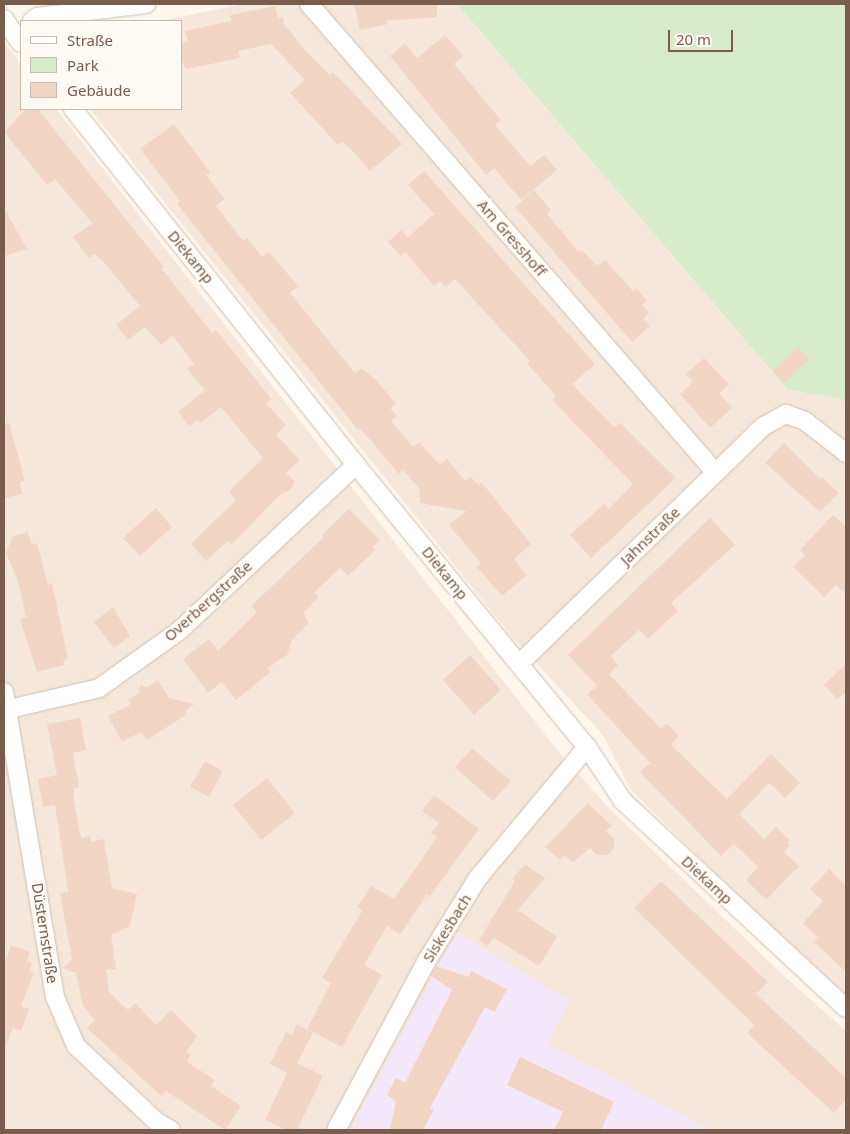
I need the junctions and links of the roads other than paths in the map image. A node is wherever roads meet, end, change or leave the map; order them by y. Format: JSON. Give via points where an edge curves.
{"nodes":[{"id":1,"x":146,"y":4,"type":"edge"},
{"id":2,"x":309,"y":4,"type":"edge"},
{"id":3,"x":4,"y":19,"type":"edge"},
{"id":4,"x":33,"y":20,"type":"edge"},
{"id":5,"x":19,"y":36,"type":"edge"},
{"id":6,"x":74,"y":110,"type":"edge"},
{"id":7,"x":846,"y":453,"type":"edge"},
{"id":8,"x":356,"y":465,"type":"junction"},
{"id":9,"x":715,"y":472,"type":"junction"},
{"id":10,"x":519,"y":664,"type":"junction"},
{"id":11,"x":6,"y":700,"type":"edge"},
{"id":12,"x":587,"y":747,"type":"junction"},
{"id":13,"x":10,"y":758,"type":"edge"},
{"id":14,"x":846,"y":1008,"type":"edge"},
{"id":15,"x":171,"y":1130,"type":"edge"},
{"id":16,"x":336,"y":1130,"type":"edge"}],
"edges":[{"from":1,"to":4,"type":"street"},
{"from":2,"to":9,"type":"street","name":"Am Gresshoff"},
{"from":3,"to":5,"type":"street"},
{"from":6,"to":8,"type":"street","name":"Diekamp"},
{"from":7,"to":9,"type":"street","name":"Jahnstraße","via":[[805,421],[786,414],[764,426]]},
{"from":8,"to":10,"type":"street","name":"Diekamp"},
{"from":8,"to":11,"type":"street","name":"Overbergstraße","via":[[178,631],[99,688]]},
{"from":9,"to":10,"type":"street","name":"Jahnstraße"},
{"from":10,"to":12,"type":"street","name":"Diekamp"},
{"from":11,"to":13,"type":"street","name":"Düsternstraße"},
{"from":12,"to":14,"type":"street","name":"Diekamp","via":[[623,802]]},
{"from":12,"to":16,"type":"street","name":"Siskesbach","via":[[477,879],[426,962]]},
{"from":13,"to":15,"type":"street","name":"Düsternstraße","via":[[55,997],[76,1046],[157,1122]]}]}
